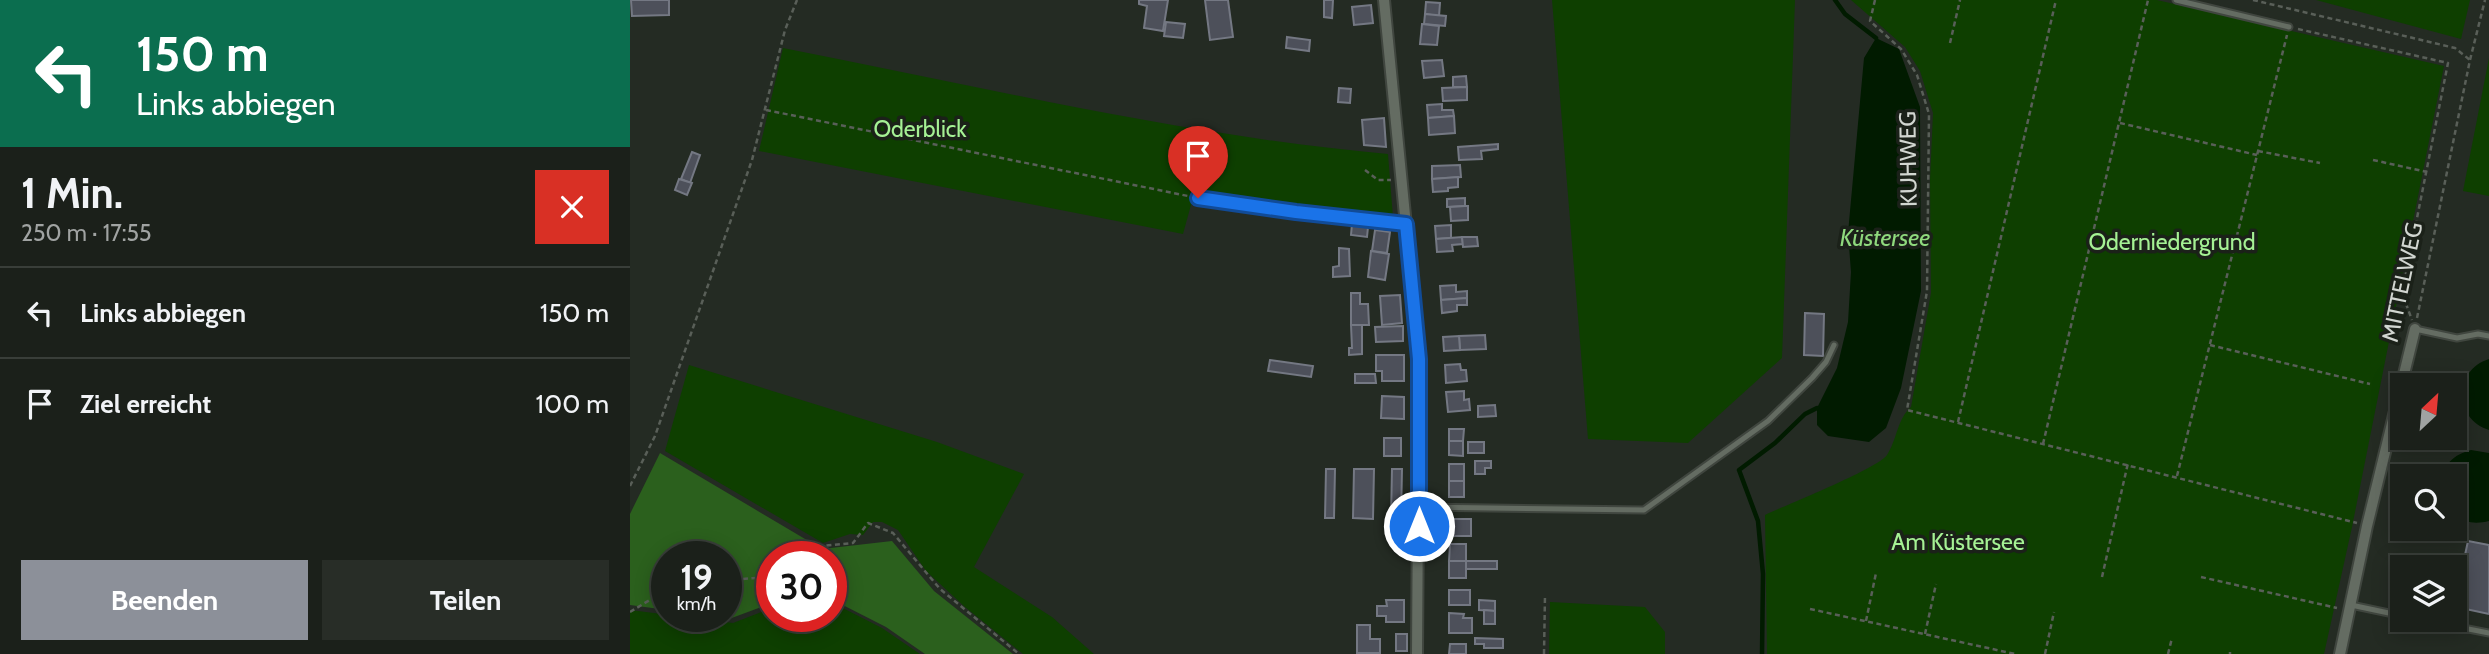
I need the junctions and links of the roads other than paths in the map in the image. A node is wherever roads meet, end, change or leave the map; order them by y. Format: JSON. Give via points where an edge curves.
{"nodes":[{"id":1,"x":1384,"y":0,"type":"edge"},
{"id":2,"x":2176,"y":0,"type":"edge"},
{"id":3,"x":2289,"y":27,"type":"road end"},
{"id":4,"x":1198,"y":198,"type":"road end"},
{"id":5,"x":1406,"y":224,"type":"junction"},
{"id":6,"x":2415,"y":328,"type":"joint"},
{"id":7,"x":2489,"y":336,"type":"edge"},
{"id":8,"x":1834,"y":345,"type":"dead end"},
{"id":9,"x":1419,"y":507,"type":"junction"},
{"id":10,"x":2350,"y":608,"type":"junction"},
{"id":11,"x":2390,"y":614,"type":"edge"},
{"id":12,"x":2467,"y":629,"type":"edge"},
{"id":13,"x":2489,"y":633,"type":"edge"},
{"id":14,"x":1417,"y":654,"type":"edge"},
{"id":15,"x":2340,"y":654,"type":"edge"}],
"edges":[{"from":1,"to":5,"type":"street"},
{"from":2,"to":3,"type":"lane"},
{"from":4,"to":5,"type":"lane"},
{"from":5,"to":9,"type":"street","via":[[1419,359]]},
{"from":6,"to":7,"type":"lane","via":[[2457,338]]},
{"from":6,"to":10,"type":"street","name":"MITTELWEG"},
{"from":8,"to":9,"type":"lane","via":[[1826,362],[1768,421],[1644,510]]},
{"from":9,"to":14,"type":"street"},
{"from":10,"to":11,"type":"lane"},
{"from":10,"to":15,"type":"street","name":"MITTELWEG"},
{"from":12,"to":13,"type":"lane"}]}
